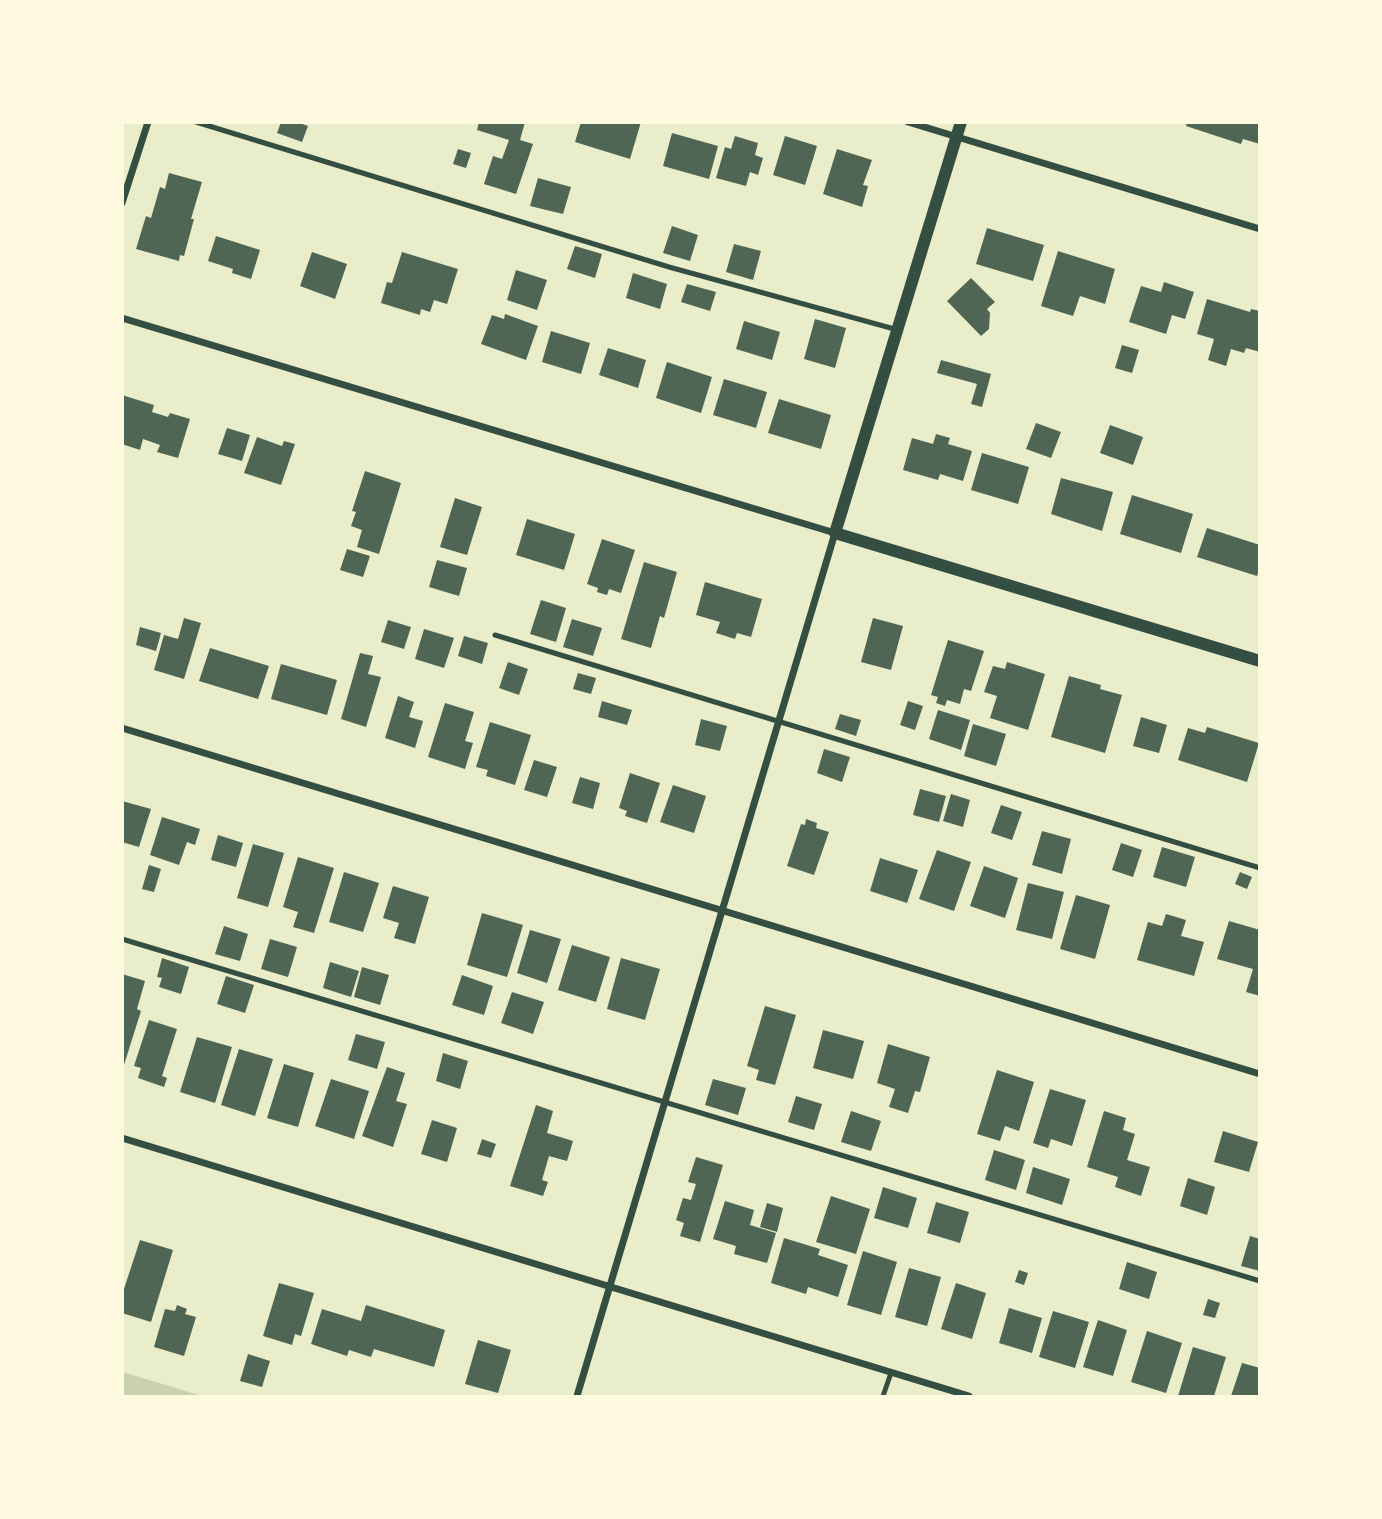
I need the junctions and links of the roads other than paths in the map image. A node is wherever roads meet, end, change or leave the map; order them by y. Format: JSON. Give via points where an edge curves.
{"nodes":[{"id":1,"x":148,"y":122,"type":"edge"},
{"id":2,"x":196,"y":122,"type":"edge"},
{"id":3,"x":908,"y":122,"type":"edge"},
{"id":4,"x":961,"y":122,"type":"edge"},
{"id":5,"x":957,"y":138,"type":"junction"},
{"id":6,"x":122,"y":203,"type":"edge"},
{"id":7,"x":1259,"y":229,"type":"edge"},
{"id":8,"x":122,"y":318,"type":"edge"},
{"id":9,"x":898,"y":330,"type":"junction"},
{"id":10,"x":835,"y":533,"type":"junction"},
{"id":11,"x":495,"y":635,"type":"dead end"},
{"id":12,"x":1259,"y":661,"type":"edge"},
{"id":13,"x":778,"y":723,"type":"junction"},
{"id":14,"x":122,"y":728,"type":"edge"},
{"id":15,"x":1259,"y":868,"type":"edge"},
{"id":16,"x":721,"y":910,"type":"junction"},
{"id":17,"x":122,"y":939,"type":"edge"},
{"id":18,"x":1259,"y":1074,"type":"edge"},
{"id":19,"x":664,"y":1103,"type":"junction"},
{"id":20,"x":122,"y":1138,"type":"edge"},
{"id":21,"x":1259,"y":1281,"type":"edge"},
{"id":22,"x":608,"y":1286,"type":"junction"},
{"id":23,"x":891,"y":1373,"type":"junction"},
{"id":24,"x":577,"y":1396,"type":"edge"},
{"id":25,"x":883,"y":1396,"type":"edge"},
{"id":26,"x":969,"y":1396,"type":"edge"}],
"edges":[{"from":1,"to":6,"type":"street"},
{"from":2,"to":9,"type":"lane","via":[[668,267]]},
{"from":3,"to":5,"type":"street"},
{"from":4,"to":5,"type":"street"},
{"from":5,"to":7,"type":"street"},
{"from":5,"to":9,"type":"street"},
{"from":8,"to":10,"type":"street"},
{"from":9,"to":10,"type":"street"},
{"from":10,"to":12,"type":"street"},
{"from":10,"to":13,"type":"street"},
{"from":11,"to":13,"type":"lane"},
{"from":13,"to":15,"type":"lane"},
{"from":13,"to":16,"type":"street"},
{"from":14,"to":16,"type":"street"},
{"from":16,"to":18,"type":"street"},
{"from":16,"to":19,"type":"street"},
{"from":17,"to":19,"type":"lane"},
{"from":19,"to":21,"type":"lane"},
{"from":19,"to":22,"type":"street"},
{"from":20,"to":22,"type":"street"},
{"from":22,"to":23,"type":"street"},
{"from":22,"to":24,"type":"street"},
{"from":23,"to":25,"type":"lane"},
{"from":23,"to":26,"type":"street"}]}
